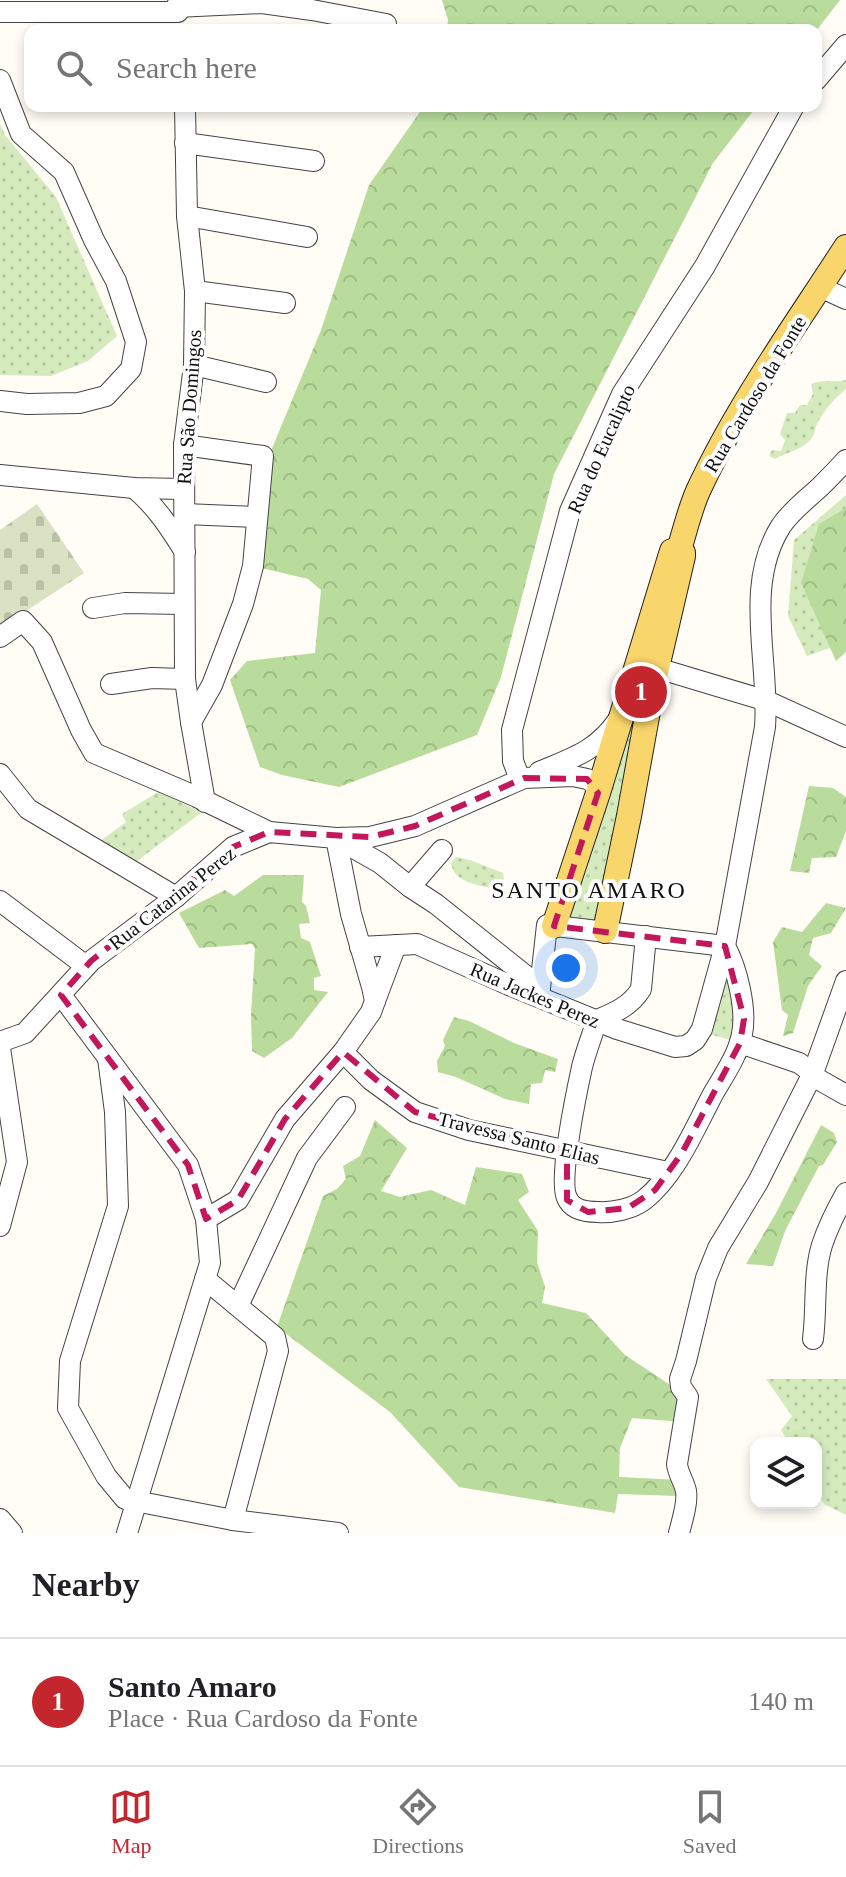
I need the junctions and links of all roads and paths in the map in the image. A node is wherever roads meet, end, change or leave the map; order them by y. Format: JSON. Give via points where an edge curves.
{"nodes":[{"id":1,"x":0,"y":12,"type":"edge"},
{"id":2,"x":177,"y":12,"type":"edge"},
{"id":3,"x":386,"y":24,"type":"dead end"},
{"id":4,"x":846,"y":45,"type":"edge"},
{"id":5,"x":822,"y":73,"type":"edge"},
{"id":6,"x":0,"y":80,"type":"edge"},
{"id":7,"x":185,"y":112,"type":"edge"},
{"id":8,"x":791,"y":112,"type":"edge"},
{"id":9,"x":185,"y":143,"type":"junction"},
{"id":10,"x":314,"y":161,"type":"dead end"},
{"id":11,"x":187,"y":216,"type":"junction"},
{"id":12,"x":307,"y":237,"type":"dead end"},
{"id":13,"x":846,"y":247,"type":"edge"},
{"id":14,"x":820,"y":287,"type":"junction"},
{"id":15,"x":195,"y":291,"type":"junction"},
{"id":16,"x":846,"y":299,"type":"edge"},
{"id":17,"x":285,"y":303,"type":"dead end"},
{"id":18,"x":194,"y":365,"type":"junction"},
{"id":19,"x":266,"y":382,"type":"dead end"},
{"id":20,"x":0,"y":401,"type":"edge"},
{"id":21,"x":184,"y":445,"type":"junction"},
{"id":22,"x":846,"y":460,"type":"edge"},
{"id":23,"x":0,"y":475,"type":"edge"},
{"id":24,"x":134,"y":488,"type":"junction"},
{"id":25,"x":184,"y":489,"type":"junction"},
{"id":26,"x":185,"y":514,"type":"junction"},
{"id":27,"x":256,"y":517,"type":"junction"},
{"id":28,"x":185,"y":552,"type":"junction"},
{"id":29,"x":184,"y":604,"type":"junction"},
{"id":30,"x":93,"y":608,"type":"dead end"},
{"id":31,"x":0,"y":637,"type":"edge"},
{"id":32,"x":647,"y":665,"type":"junction"},
{"id":33,"x":185,"y":679,"type":"junction"},
{"id":34,"x":111,"y":684,"type":"dead end"},
{"id":35,"x":767,"y":701,"type":"junction"},
{"id":36,"x":623,"y":712,"type":"junction"},
{"id":37,"x":191,"y":722,"type":"junction"},
{"id":38,"x":846,"y":737,"type":"edge"},
{"id":39,"x":0,"y":774,"type":"edge"},
{"id":40,"x":522,"y":778,"type":"junction"},
{"id":41,"x":598,"y":793,"type":"junction"},
{"id":42,"x":205,"y":802,"type":"junction"},
{"id":43,"x":269,"y":832,"type":"junction"},
{"id":44,"x":336,"y":838,"type":"junction"},
{"id":45,"x":442,"y":850,"type":"dead end"},
{"id":46,"x":410,"y":887,"type":"junction"},
{"id":47,"x":176,"y":897,"type":"junction"},
{"id":48,"x":2,"y":906,"type":"edge"},
{"id":49,"x":554,"y":926,"type":"junction"},
{"id":50,"x":605,"y":931,"type":"junction"},
{"id":51,"x":646,"y":936,"type":"junction"},
{"id":52,"x":396,"y":945,"type":"junction"},
{"id":53,"x":725,"y":946,"type":"junction"},
{"id":54,"x":360,"y":947,"type":"junction"},
{"id":55,"x":86,"y":966,"type":"junction"},
{"id":56,"x":846,"y":981,"type":"edge"},
{"id":57,"x":539,"y":992,"type":"junction"},
{"id":58,"x":61,"y":995,"type":"junction"},
{"id":59,"x":375,"y":1001,"type":"junction"},
{"id":60,"x":597,"y":1020,"type":"junction"},
{"id":61,"x":0,"y":1042,"type":"edge"},
{"id":62,"x":740,"y":1043,"type":"junction"},
{"id":63,"x":0,"y":1048,"type":"edge"},
{"id":64,"x":343,"y":1052,"type":"junction"},
{"id":65,"x":108,"y":1058,"type":"junction"},
{"id":66,"x":813,"y":1073,"type":"junction"},
{"id":67,"x":846,"y":1095,"type":"edge"},
{"id":68,"x":345,"y":1107,"type":"dead end"},
{"id":69,"x":567,"y":1151,"type":"junction"},
{"id":70,"x":668,"y":1172,"type":"junction"},
{"id":71,"x":846,"y":1193,"type":"edge"},
{"id":72,"x":206,"y":1219,"type":"junction"},
{"id":73,"x":0,"y":1226,"type":"edge"},
{"id":74,"x":205,"y":1279,"type":"junction"},
{"id":75,"x":238,"y":1306,"type":"junction"},
{"id":76,"x":813,"y":1339,"type":"dead end"},
{"id":77,"x":135,"y":1502,"type":"junction"},
{"id":78,"x":0,"y":1519,"type":"edge"},
{"id":79,"x":233,"y":1520,"type":"junction"},
{"id":80,"x":12,"y":1533,"type":"edge"},
{"id":81,"x":127,"y":1533,"type":"edge"},
{"id":82,"x":338,"y":1533,"type":"edge"},
{"id":83,"x":679,"y":1533,"type":"edge"}],
"edges":[{"from":1,"to":2,"type":"street"},
{"from":2,"to":3,"type":"street","via":[[262,3]]},
{"from":4,"to":5,"type":"street"},
{"from":6,"to":20,"type":"street","via":[[21,134],[64,172],[116,281],[136,342],[131,369],[106,396],[79,403]]},
{"from":7,"to":9,"type":"street","name":"Rua São Domingos"},
{"from":8,"to":40,"type":"street","name":"Rua do Eucalipto","via":[[705,266],[622,394],[570,511],[512,730],[513,761]]},
{"from":9,"to":10,"type":"street"},
{"from":9,"to":11,"type":"street","name":"Rua São Domingos"},
{"from":11,"to":12,"type":"street"},
{"from":11,"to":15,"type":"street","name":"Rua São Domingos"},
{"from":13,"to":14,"type":"main road","name":"Rua Cardoso da Fonte"},
{"from":14,"to":16,"type":"street"},
{"from":14,"to":32,"type":"main road","name":"Rua Cardoso da Fonte","via":[[721,445],[697,494]]},
{"from":15,"to":17,"type":"street"},
{"from":15,"to":18,"type":"street","name":"Rua São Domingos"},
{"from":18,"to":19,"type":"street"},
{"from":18,"to":21,"type":"street","name":"Rua São Domingos"},
{"from":21,"to":25,"type":"street","name":"Rua São Domingos"},
{"from":21,"to":27,"type":"street","via":[[263,456]]},
{"from":22,"to":35,"type":"street","via":[[793,511],[771,546],[759,618]]},
{"from":23,"to":24,"type":"street"},
{"from":24,"to":25,"type":"street"},
{"from":24,"to":28,"type":"street"},
{"from":25,"to":26,"type":"street","name":"Rua São Domingos"},
{"from":26,"to":27,"type":"street"},
{"from":26,"to":28,"type":"street","name":"Rua São Domingos"},
{"from":27,"to":37,"type":"street","via":[[253,566],[243,604],[212,685]]},
{"from":28,"to":29,"type":"street","name":"Rua São Domingos"},
{"from":29,"to":30,"type":"street"},
{"from":29,"to":33,"type":"street","name":"Rua São Domingos"},
{"from":31,"to":42,"type":"street","via":[[23,621],[42,642],[94,753]]},
{"from":32,"to":35,"type":"street"},
{"from":32,"to":36,"type":"main road","name":"Rua Cardoso da Fonte"},
{"from":32,"to":50,"type":"main road","name":"Rua Cardoso da Fonte"},
{"from":33,"to":34,"type":"street"},
{"from":33,"to":37,"type":"street","name":"Rua São Domingos"},
{"from":35,"to":38,"type":"street"},
{"from":35,"to":53,"type":"street"},
{"from":36,"to":40,"type":"street","via":[[606,737],[589,750]]},
{"from":36,"to":41,"type":"main road","name":"Rua Cardoso da Fonte"},
{"from":37,"to":42,"type":"street","name":"Rua São Domingos"},
{"from":39,"to":47,"type":"street","via":[[28,809]]},
{"from":40,"to":41,"type":"street","name":"Rua Catarina Perez","via":[[580,777],[593,782]]},
{"from":40,"to":44,"type":"street","name":"Rua Catarina Perez","via":[[415,826],[370,837]]},
{"from":41,"to":49,"type":"main road","name":"Rua Cardoso da Fonte"},
{"from":42,"to":43,"type":"street"},
{"from":43,"to":44,"type":"street","name":"Rua Catarina Perez"},
{"from":43,"to":47,"type":"street","name":"Rua Catarina Perez","via":[[233,847]]},
{"from":44,"to":46,"type":"street"},
{"from":44,"to":54,"type":"street"},
{"from":45,"to":46,"type":"street"},
{"from":46,"to":57,"type":"street"},
{"from":47,"to":55,"type":"street","name":"Rua Catarina Perez"},
{"from":48,"to":55,"type":"street"},
{"from":49,"to":50,"type":"street"},
{"from":49,"to":57,"type":"street","name":"Rua Cardoso da Fonte","via":[[547,925]]},
{"from":50,"to":51,"type":"street"},
{"from":51,"to":53,"type":"street"},
{"from":51,"to":60,"type":"street","via":[[638,995]]},
{"from":52,"to":54,"type":"street","name":"Rua Jackes Perez"},
{"from":52,"to":57,"type":"street","name":"Rua Jackes Perez","via":[[417,944]]},
{"from":52,"to":59,"type":"street"},
{"from":53,"to":60,"type":"street","name":"Rua Jackes Perez","via":[[702,1029],[686,1046],[675,1047]]},
{"from":53,"to":62,"type":"street","via":[[733,960],[744,1019]]},
{"from":54,"to":59,"type":"street"},
{"from":55,"to":58,"type":"street","name":"Rua Catarina Perez"},
{"from":56,"to":66,"type":"street"},
{"from":57,"to":60,"type":"street","name":"Rua Jackes Perez"},
{"from":58,"to":61,"type":"street","name":"Rua Catarina Perez","via":[[25,1033]]},
{"from":58,"to":65,"type":"street"},
{"from":59,"to":64,"type":"street"},
{"from":60,"to":69,"type":"street","via":[[582,1066]]},
{"from":62,"to":66,"type":"street"},
{"from":62,"to":70,"type":"street"},
{"from":63,"to":73,"type":"street","via":[[17,1162]]},
{"from":64,"to":69,"type":"street","name":"Travessa Santo Elias","via":[[415,1112],[469,1130]]},
{"from":64,"to":72,"type":"street","via":[[285,1119],[238,1200]]},
{"from":65,"to":72,"type":"street","via":[[188,1165]]},
{"from":65,"to":77,"type":"street","via":[[118,1206],[70,1361],[68,1408],[106,1476],[125,1499]]},
{"from":66,"to":67,"type":"street"},
{"from":66,"to":83,"type":"street","via":[[706,1278],[680,1379],[688,1397],[677,1464],[686,1490]]},
{"from":68,"to":75,"type":"street","via":[[307,1158]]},
{"from":69,"to":70,"type":"street","name":"Travessa Santo Elias"},
{"from":69,"to":70,"type":"street","via":[[567,1200],[588,1212],[641,1202]]},
{"from":71,"to":76,"type":"street","via":[[822,1246]]},
{"from":72,"to":74,"type":"street","via":[[210,1263]]},
{"from":74,"to":75,"type":"street"},
{"from":74,"to":77,"type":"street"},
{"from":75,"to":79,"type":"street","via":[[275,1337],[278,1351]]},
{"from":77,"to":79,"type":"street"},
{"from":77,"to":81,"type":"street"},
{"from":78,"to":80,"type":"street"},
{"from":79,"to":82,"type":"street"}]}
